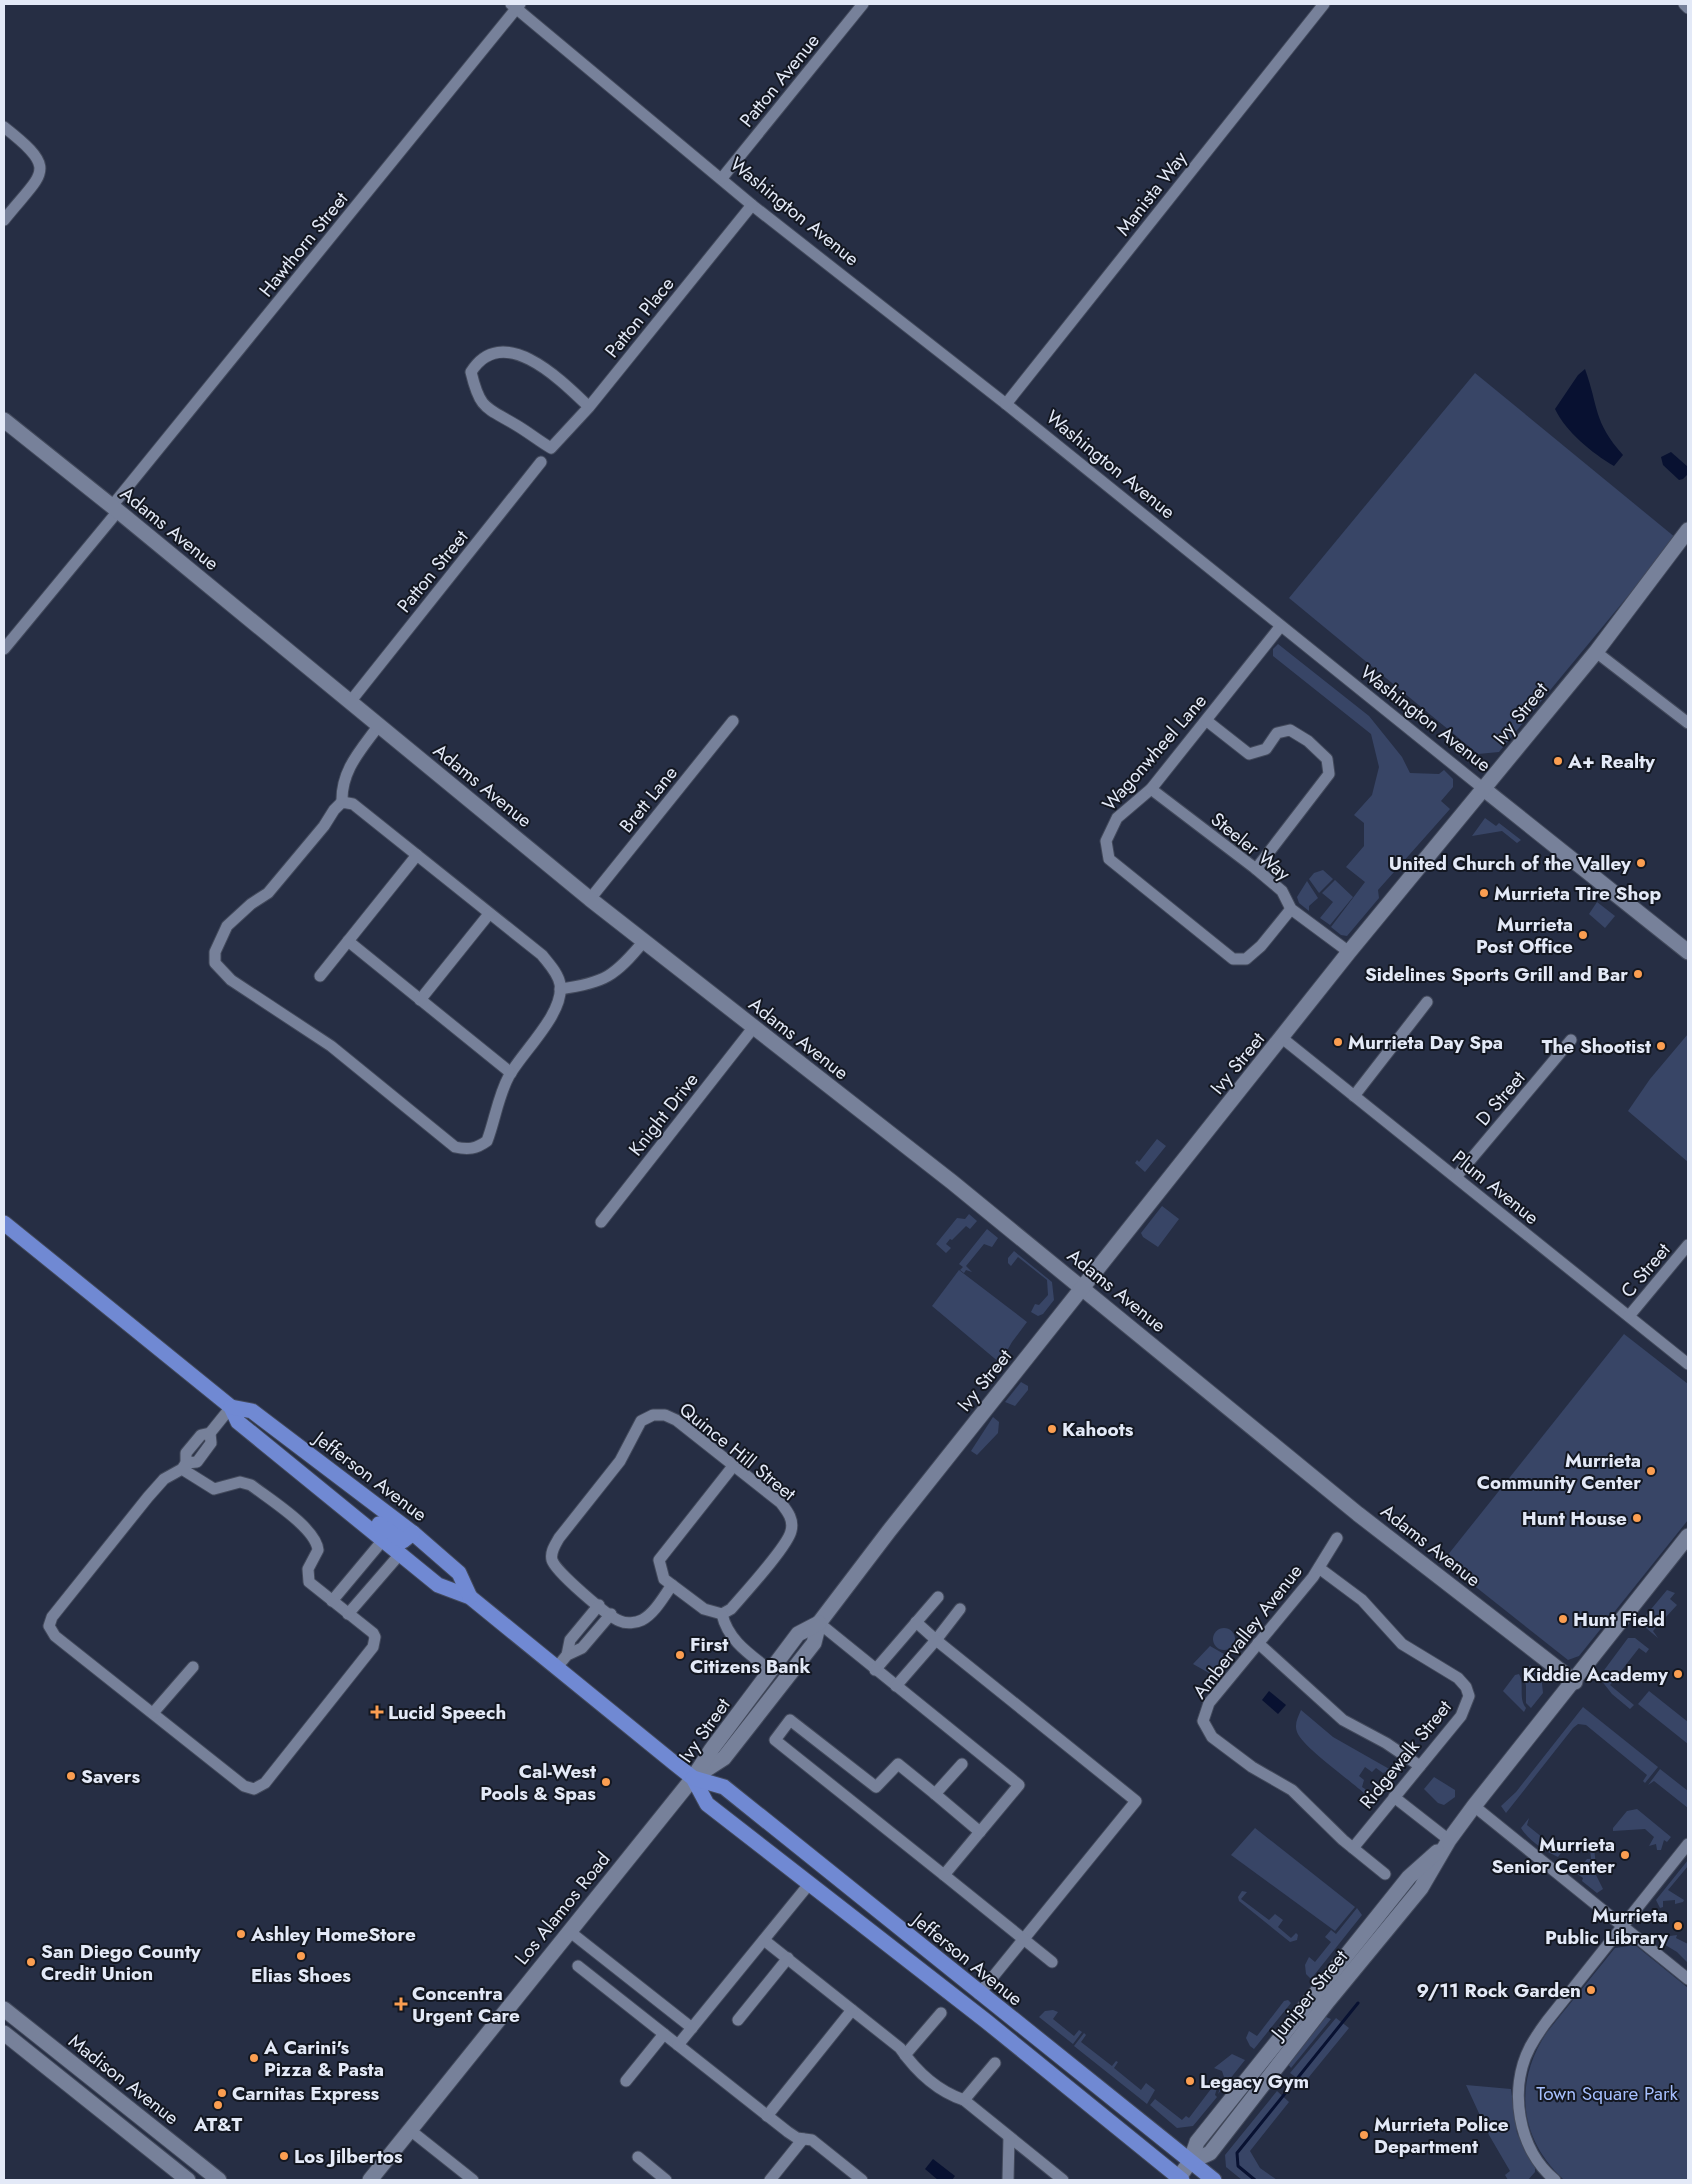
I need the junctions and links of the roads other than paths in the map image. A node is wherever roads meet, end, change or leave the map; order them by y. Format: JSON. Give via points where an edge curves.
{"nodes":[{"id":1,"x":863,"y":4,"type":"edge"},
{"id":2,"x":1324,"y":4,"type":"edge"},
{"id":3,"x":1684,"y":4,"type":"edge"},
{"id":4,"x":516,"y":5,"type":"edge"},
{"id":5,"x":1688,"y":8,"type":"edge"},
{"id":6,"x":4,"y":127,"type":"edge"},
{"id":7,"x":722,"y":178,"type":"junction"},
{"id":8,"x":752,"y":205,"type":"junction"},
{"id":9,"x":4,"y":220,"type":"edge"},
{"id":10,"x":1006,"y":404,"type":"junction"},
{"id":11,"x":589,"y":407,"type":"junction"},
{"id":12,"x":4,"y":420,"type":"edge"},
{"id":13,"x":542,"y":462,"type":"dead end"},
{"id":14,"x":115,"y":508,"type":"junction"},
{"id":15,"x":1688,"y":530,"type":"edge"},
{"id":16,"x":1280,"y":627,"type":"junction"},
{"id":17,"x":4,"y":649,"type":"edge"},
{"id":18,"x":1596,"y":652,"type":"junction"},
{"id":19,"x":350,"y":702,"type":"junction"},
{"id":20,"x":732,"y":721,"type":"dead end"},
{"id":21,"x":1207,"y":721,"type":"junction"},
{"id":22,"x":1688,"y":723,"type":"edge"},
{"id":23,"x":379,"y":725,"type":"junction"},
{"id":24,"x":1151,"y":789,"type":"junction"},
{"id":25,"x":1485,"y":790,"type":"junction"},
{"id":26,"x":342,"y":802,"type":"junction"},
{"id":27,"x":417,"y":855,"type":"junction"},
{"id":28,"x":1256,"y":869,"type":"junction"},
{"id":29,"x":590,"y":899,"type":"junction"},
{"id":30,"x":1291,"y":909,"type":"junction"},
{"id":31,"x":489,"y":914,"type":"junction"},
{"id":32,"x":348,"y":941,"type":"junction"},
{"id":33,"x":644,"y":941,"type":"junction"},
{"id":34,"x":1349,"y":952,"type":"junction"},
{"id":35,"x":1688,"y":952,"type":"edge"},
{"id":36,"x":320,"y":976,"type":"dead end"},
{"id":37,"x":560,"y":989,"type":"junction"},
{"id":38,"x":420,"y":1000,"type":"junction"},
{"id":39,"x":1427,"y":1002,"type":"dead end"},
{"id":40,"x":753,"y":1028,"type":"junction"},
{"id":41,"x":1282,"y":1038,"type":"junction"},
{"id":42,"x":1571,"y":1040,"type":"dead end"},
{"id":43,"x":511,"y":1072,"type":"junction"},
{"id":44,"x":1354,"y":1096,"type":"junction"},
{"id":45,"x":1456,"y":1178,"type":"junction"},
{"id":46,"x":601,"y":1222,"type":"dead end"},
{"id":47,"x":4,"y":1223,"type":"edge"},
{"id":48,"x":1688,"y":1245,"type":"edge"},
{"id":49,"x":1083,"y":1288,"type":"junction"},
{"id":50,"x":1629,"y":1316,"type":"junction"},
{"id":51,"x":1688,"y":1364,"type":"edge"},
{"id":52,"x":231,"y":1407,"type":"junction"},
{"id":53,"x":734,"y":1465,"type":"junction"},
{"id":54,"x":184,"y":1466,"type":"junction"},
{"id":55,"x":346,"y":1510,"type":"junction"},
{"id":56,"x":413,"y":1533,"type":"junction"},
{"id":57,"x":1688,"y":1536,"type":"edge"},
{"id":58,"x":1338,"y":1538,"type":"dead end"},
{"id":59,"x":383,"y":1540,"type":"junction"},
{"id":60,"x":400,"y":1554,"type":"junction"},
{"id":61,"x":1319,"y":1568,"type":"junction"},
{"id":62,"x":351,"y":1580,"type":"junction"},
{"id":63,"x":672,"y":1585,"type":"junction"},
{"id":64,"x":366,"y":1592,"type":"junction"},
{"id":65,"x":470,"y":1597,"type":"junction"},
{"id":66,"x":938,"y":1597,"type":"dead end"},
{"id":67,"x":332,"y":1601,"type":"junction"},
{"id":68,"x":599,"y":1605,"type":"junction"},
{"id":69,"x":960,"y":1609,"type":"dead end"},
{"id":70,"x":348,"y":1614,"type":"junction"},
{"id":71,"x":611,"y":1614,"type":"junction"},
{"id":72,"x":722,"y":1614,"type":"junction"},
{"id":73,"x":916,"y":1622,"type":"junction"},
{"id":74,"x":818,"y":1623,"type":"junction"},
{"id":75,"x":936,"y":1640,"type":"junction"},
{"id":76,"x":1258,"y":1643,"type":"junction"},
{"id":77,"x":567,"y":1655,"type":"junction"},
{"id":78,"x":193,"y":1667,"type":"dead end"},
{"id":79,"x":557,"y":1667,"type":"junction"},
{"id":80,"x":875,"y":1670,"type":"junction"},
{"id":81,"x":771,"y":1671,"type":"junction"},
{"id":82,"x":1575,"y":1682,"type":"junction"},
{"id":83,"x":896,"y":1686,"type":"junction"},
{"id":84,"x":153,"y":1714,"type":"junction"},
{"id":85,"x":962,"y":1764,"type":"dead end"},
{"id":86,"x":1420,"y":1766,"type":"junction"},
{"id":87,"x":693,"y":1778,"type":"junction"},
{"id":88,"x":935,"y":1794,"type":"junction"},
{"id":89,"x":1394,"y":1797,"type":"junction"},
{"id":90,"x":1474,"y":1806,"type":"junction"},
{"id":91,"x":980,"y":1832,"type":"junction"},
{"id":92,"x":1449,"y":1840,"type":"junction"},
{"id":93,"x":1688,"y":1844,"type":"edge"},
{"id":94,"x":1353,"y":1848,"type":"junction"},
{"id":95,"x":1385,"y":1874,"type":"dead end"},
{"id":96,"x":944,"y":1875,"type":"junction"},
{"id":97,"x":810,"y":1883,"type":"junction"},
{"id":98,"x":1622,"y":1926,"type":"junction"},
{"id":99,"x":569,"y":1932,"type":"junction"},
{"id":100,"x":764,"y":1940,"type":"junction"},
{"id":101,"x":1024,"y":1940,"type":"junction"},
{"id":102,"x":602,"y":1957,"type":"junction"},
{"id":103,"x":788,"y":1958,"type":"junction"},
{"id":104,"x":1052,"y":1962,"type":"dead end"},
{"id":105,"x":578,"y":1966,"type":"dead end"},
{"id":106,"x":589,"y":1974,"type":"junction"},
{"id":107,"x":1688,"y":1979,"type":"edge"},
{"id":108,"x":979,"y":1994,"type":"junction"},
{"id":109,"x":4,"y":2009,"type":"edge"},
{"id":110,"x":852,"y":2010,"type":"junction"},
{"id":111,"x":941,"y":2013,"type":"dead end"},
{"id":112,"x":738,"y":2020,"type":"dead end"},
{"id":113,"x":986,"y":2021,"type":"junction"},
{"id":114,"x":692,"y":2028,"type":"junction"},
{"id":115,"x":1024,"y":2030,"type":"junction"},
{"id":116,"x":4,"y":2033,"type":"edge"},
{"id":117,"x":664,"y":2034,"type":"junction"},
{"id":118,"x":678,"y":2045,"type":"junction"},
{"id":119,"x":905,"y":2055,"type":"junction"},
{"id":120,"x":995,"y":2063,"type":"dead end"},
{"id":121,"x":626,"y":2082,"type":"dead end"},
{"id":122,"x":964,"y":2100,"type":"junction"},
{"id":123,"x":767,"y":2116,"type":"junction"},
{"id":124,"x":410,"y":2130,"type":"junction"},
{"id":125,"x":1009,"y":2136,"type":"junction"},
{"id":126,"x":803,"y":2139,"type":"junction"},
{"id":127,"x":638,"y":2157,"type":"dead end"},
{"id":128,"x":1190,"y":2162,"type":"junction"},
{"id":129,"x":1179,"y":2179,"type":"edge"},
{"id":130,"x":188,"y":2180,"type":"edge"},
{"id":131,"x":218,"y":2180,"type":"edge"},
{"id":132,"x":370,"y":2180,"type":"edge"},
{"id":133,"x":473,"y":2180,"type":"edge"},
{"id":134,"x":666,"y":2180,"type":"edge"},
{"id":135,"x":770,"y":2180,"type":"edge"},
{"id":136,"x":862,"y":2180,"type":"edge"},
{"id":137,"x":1008,"y":2180,"type":"edge"},
{"id":138,"x":1064,"y":2180,"type":"edge"},
{"id":139,"x":1214,"y":2180,"type":"edge"},
{"id":140,"x":1555,"y":2180,"type":"edge"}],
"edges":[{"from":1,"to":7,"type":"street","name":"Patton Avenue"},
{"from":2,"to":10,"type":"street","name":"Manista Way"},
{"from":3,"to":5,"type":"street"},
{"from":4,"to":7,"type":"street","name":"Washington Avenue"},
{"from":4,"to":14,"type":"street","name":"Hawthorn Street"},
{"from":6,"to":9,"type":"street","via":[[26,144],[40,165],[36,182]]},
{"from":7,"to":8,"type":"street","name":"Washington Avenue"},
{"from":8,"to":10,"type":"street","name":"Washington Avenue"},
{"from":8,"to":11,"type":"street","name":"Patton Place"},
{"from":10,"to":16,"type":"street","name":"Washington Avenue"},
{"from":11,"to":11,"type":"street","name":"Patton Place","via":[[551,448],[518,425],[490,412],[475,391],[470,372],[476,363],[501,352],[533,360],[556,375]]},
{"from":12,"to":14,"type":"street","name":"Adams Avenue"},
{"from":13,"to":19,"type":"street","name":"Patton Street"},
{"from":14,"to":17,"type":"street","name":"Hawthorn Street"},
{"from":14,"to":19,"type":"street","name":"Adams Avenue"},
{"from":15,"to":18,"type":"street","name":"Ivy Street"},
{"from":16,"to":21,"type":"street","name":"Wagonwheel Lane"},
{"from":16,"to":25,"type":"street","name":"Washington Avenue"},
{"from":18,"to":22,"type":"street"},
{"from":18,"to":25,"type":"street","name":"Ivy Street"},
{"from":19,"to":23,"type":"street","name":"Adams Avenue"},
{"from":20,"to":29,"type":"street","name":"Brett Lane"},
{"from":21,"to":24,"type":"street","name":"Wagonwheel Lane"},
{"from":21,"to":28,"type":"street","via":[[1249,754],[1266,749],[1277,733],[1290,730],[1328,758],[1329,774]]},
{"from":23,"to":26,"type":"street","via":[[351,763],[342,782]]},
{"from":23,"to":29,"type":"street","name":"Adams Avenue"},
{"from":24,"to":28,"type":"street","name":"Steeler Way"},
{"from":24,"to":30,"type":"street","name":"Wagonwheel Lane","via":[[1117,818],[1106,841],[1109,859],[1233,959],[1246,960]]},
{"from":25,"to":34,"type":"street","name":"Ivy Street"},
{"from":25,"to":35,"type":"street","name":"Washington Avenue"},
{"from":26,"to":27,"type":"street","via":[[353,804]]},
{"from":26,"to":43,"type":"street","via":[[268,893],[227,926],[215,952],[215,963],[231,980],[331,1046],[455,1147],[466,1150],[478,1148],[486,1141]]},
{"from":27,"to":31,"type":"street"},
{"from":27,"to":32,"type":"street"},
{"from":28,"to":30,"type":"street","name":"Steeler Way","via":[[1282,891]]},
{"from":29,"to":33,"type":"street","name":"Adams Avenue"},
{"from":30,"to":34,"type":"street","name":"Steeler Way"},
{"from":31,"to":37,"type":"street","via":[[542,955],[553,968]]},
{"from":31,"to":38,"type":"street"},
{"from":32,"to":36,"type":"street"},
{"from":32,"to":38,"type":"street"},
{"from":33,"to":37,"type":"street","via":[[608,977]]},
{"from":33,"to":40,"type":"street","name":"Adams Avenue"},
{"from":34,"to":41,"type":"street","name":"Ivy Street"},
{"from":37,"to":43,"type":"street","via":[[553,1012]]},
{"from":38,"to":43,"type":"street"},
{"from":39,"to":44,"type":"street"},
{"from":40,"to":46,"type":"street","name":"Knight Drive"},
{"from":40,"to":49,"type":"street","name":"Adams Avenue"},
{"from":41,"to":44,"type":"street","name":"Plum Avenue"},
{"from":41,"to":49,"type":"street","name":"Ivy Street"},
{"from":42,"to":45,"type":"street","name":"D Street"},
{"from":44,"to":45,"type":"street","name":"Plum Avenue"},
{"from":45,"to":50,"type":"street","name":"Plum Avenue"},
{"from":47,"to":52,"type":"main road","name":"Jefferson Avenue"},
{"from":48,"to":50,"type":"street","name":"C Street"},
{"from":49,"to":74,"type":"street","name":"Ivy Street"},
{"from":49,"to":82,"type":"street","name":"Adams Avenue","via":[[1358,1514]]},
{"from":50,"to":51,"type":"street","name":"Plum Avenue"},
{"from":52,"to":54,"type":"street","via":[[210,1433],[201,1435],[186,1453]]},
{"from":52,"to":55,"type":"main road","name":"Jefferson Avenue","via":[[238,1422]]},
{"from":52,"to":56,"type":"main road","name":"Jefferson Avenue","via":[[252,1411]]},
{"from":53,"to":63,"type":"street","via":[[659,1560],[664,1578]]},
{"from":53,"to":68,"type":"street","name":"Quince Hill Street","via":[[676,1420],[653,1414],[641,1421],[620,1461],[553,1548],[552,1559],[558,1570]]},
{"from":53,"to":72,"type":"street","name":"Quince Hill Street","via":[[781,1503],[791,1518],[792,1530],[731,1609]]},
{"from":54,"to":67,"type":"street","via":[[214,1489],[240,1482],[251,1485],[315,1537],[318,1550],[308,1569],[309,1582]]},
{"from":54,"to":84,"type":"street","via":[[148,1497],[52,1617],[49,1626],[56,1636]]},
{"from":55,"to":56,"type":"main road","via":[[368,1516],[402,1541]]},
{"from":55,"to":59,"type":"main road","name":"Jefferson Avenue"},
{"from":56,"to":65,"type":"main road","name":"Jefferson Avenue","via":[[459,1573]]},
{"from":57,"to":82,"type":"street","name":"Juniper Street"},
{"from":58,"to":61,"type":"street","name":"Ambervalley Avenue"},
{"from":59,"to":60,"type":"main road","name":"Jefferson Avenue"},
{"from":59,"to":62,"type":"street"},
{"from":60,"to":64,"type":"street"},
{"from":60,"to":65,"type":"main road","name":"Jefferson Avenue","via":[[438,1585]]},
{"from":61,"to":76,"type":"street","name":"Ambervalley Avenue"},
{"from":61,"to":86,"type":"street","name":"Ridgewalk Street","via":[[1362,1600],[1402,1644],[1446,1669],[1466,1687],[1469,1696],[1460,1716]]},
{"from":62,"to":64,"type":"street"},
{"from":62,"to":67,"type":"street"},
{"from":63,"to":71,"type":"street","via":[[643,1620],[632,1623],[620,1621]]},
{"from":63,"to":72,"type":"street","via":[[704,1610]]},
{"from":64,"to":70,"type":"street"},
{"from":65,"to":79,"type":"main road","name":"Jefferson Avenue"},
{"from":66,"to":73,"type":"street"},
{"from":67,"to":70,"type":"street"},
{"from":68,"to":71,"type":"street"},
{"from":68,"to":77,"type":"street","via":[[570,1640]]},
{"from":69,"to":75,"type":"street"},
{"from":70,"to":84,"type":"street","via":[[373,1632],[373,1647],[259,1787],[244,1786]]},
{"from":71,"to":77,"type":"street","via":[[582,1648]]},
{"from":72,"to":81,"type":"street","via":[[733,1639]]},
{"from":73,"to":75,"type":"street"},
{"from":73,"to":80,"type":"street"},
{"from":74,"to":80,"type":"street"},
{"from":74,"to":81,"type":"street","name":"Ivy Street","via":[[798,1634]]},
{"from":74,"to":87,"type":"street","name":"Ivy Street","via":[[814,1643],[724,1758]]},
{"from":75,"to":83,"type":"street"},
{"from":75,"to":101,"type":"street","via":[[1136,1801]]},
{"from":76,"to":86,"type":"street","via":[[1343,1720]]},
{"from":76,"to":94,"type":"street","name":"Ambervalley Avenue","via":[[1209,1703],[1203,1721],[1206,1730],[1252,1767],[1292,1790]]},
{"from":77,"to":79,"type":"street"},
{"from":78,"to":84,"type":"street"},
{"from":79,"to":87,"type":"main road","name":"Jefferson Avenue"},
{"from":80,"to":83,"type":"street"},
{"from":81,"to":87,"type":"street","name":"Ivy Street"},
{"from":82,"to":90,"type":"street","name":"Juniper Street"},
{"from":83,"to":91,"type":"street","via":[[1019,1785]]},
{"from":85,"to":88,"type":"street"},
{"from":86,"to":89,"type":"street","name":"Ridgewalk Street"},
{"from":87,"to":97,"type":"main road","name":"Jefferson Avenue","via":[[707,1804]]},
{"from":87,"to":99,"type":"street","name":"Los Alamos Road"},
{"from":87,"to":108,"type":"main road","name":"Jefferson Avenue","via":[[724,1787]]},
{"from":88,"to":91,"type":"street"},
{"from":88,"to":96,"type":"street","via":[[898,1764],[876,1787],[790,1720],[775,1740]]},
{"from":89,"to":92,"type":"street"},
{"from":89,"to":94,"type":"street","name":"Ridgewalk Street"},
{"from":90,"to":92,"type":"street","name":"Juniper Street"},
{"from":90,"to":98,"type":"street"},
{"from":91,"to":96,"type":"street"},
{"from":92,"to":128,"type":"street","name":"Juniper Street","via":[[1403,1885],[1197,2142]]},
{"from":93,"to":98,"type":"street"},
{"from":94,"to":95,"type":"street","name":"Ambervalley Avenue"},
{"from":96,"to":101,"type":"street"},
{"from":97,"to":100,"type":"street"},
{"from":97,"to":113,"type":"main road","name":"Jefferson Avenue"},
{"from":98,"to":107,"type":"street"},
{"from":98,"to":140,"type":"street","via":[[1547,2021],[1530,2047],[1520,2074],[1518,2096],[1524,2130],[1542,2167]]},
{"from":99,"to":102,"type":"street"},
{"from":99,"to":124,"type":"street","name":"Los Alamos Road"},
{"from":100,"to":103,"type":"street"},
{"from":100,"to":114,"type":"street"},
{"from":101,"to":104,"type":"street"},
{"from":101,"to":108,"type":"street"},
{"from":102,"to":106,"type":"street"},
{"from":102,"to":114,"type":"street"},
{"from":103,"to":110,"type":"street"},
{"from":103,"to":112,"type":"street"},
{"from":105,"to":106,"type":"street"},
{"from":106,"to":117,"type":"street"},
{"from":108,"to":115,"type":"main road","name":"Jefferson Avenue"},
{"from":109,"to":131,"type":"street","name":"Madison Avenue"},
{"from":110,"to":119,"type":"street"},
{"from":110,"to":123,"type":"street"},
{"from":111,"to":119,"type":"street"},
{"from":113,"to":115,"type":"main road","via":[[995,2020],[1016,2033]]},
{"from":113,"to":129,"type":"main road","name":"Jefferson Avenue"},
{"from":114,"to":118,"type":"street"},
{"from":115,"to":128,"type":"main road","name":"Jefferson Avenue"},
{"from":116,"to":130,"type":"street","name":"Madison Avenue"},
{"from":117,"to":118,"type":"street"},
{"from":117,"to":121,"type":"street"},
{"from":118,"to":123,"type":"street"},
{"from":119,"to":122,"type":"street","via":[[914,2067],[949,2095]]},
{"from":120,"to":122,"type":"street"},
{"from":122,"to":125,"type":"street"},
{"from":123,"to":126,"type":"street","via":[[796,2138]]},
{"from":124,"to":132,"type":"street","name":"Los Alamos Road"},
{"from":124,"to":133,"type":"street"},
{"from":125,"to":137,"type":"street"},
{"from":125,"to":138,"type":"street"},
{"from":126,"to":135,"type":"street"},
{"from":126,"to":136,"type":"street","via":[[812,2140]]},
{"from":127,"to":134,"type":"street"},
{"from":128,"to":129,"type":"street","name":"Juniper Street"},
{"from":128,"to":139,"type":"main road","name":"Jefferson Avenue"}]}
